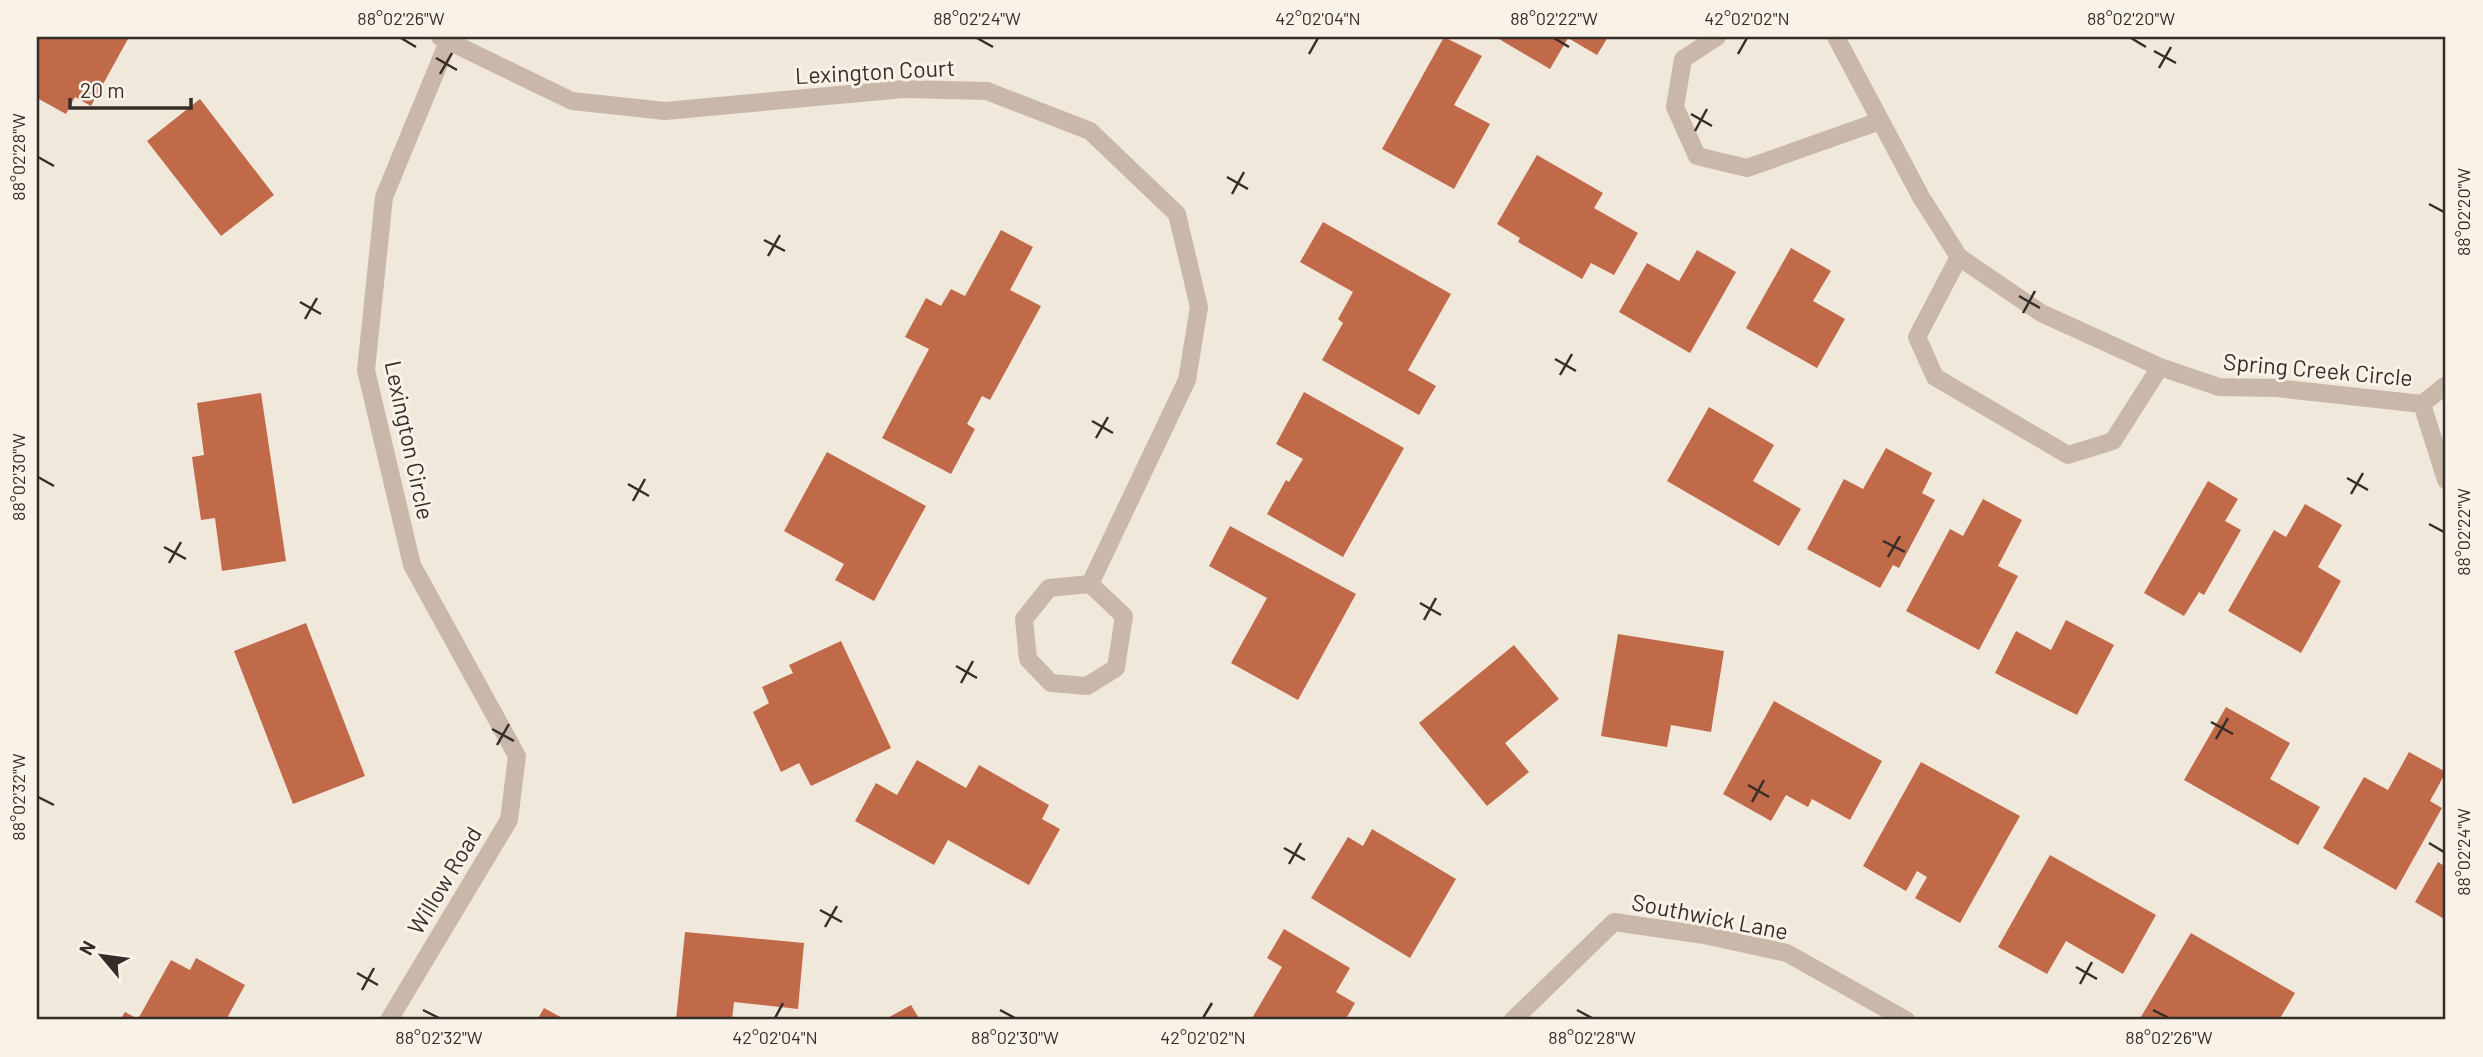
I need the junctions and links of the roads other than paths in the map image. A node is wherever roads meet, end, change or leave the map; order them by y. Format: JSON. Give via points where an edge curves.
{"nodes":[{"id":1,"x":1717,"y":37,"type":"edge"},
{"id":2,"x":1836,"y":37,"type":"edge"},
{"id":3,"x":446,"y":38,"type":"edge"},
{"id":4,"x":1880,"y":121,"type":"junction"},
{"id":5,"x":1959,"y":257,"type":"junction"},
{"id":6,"x":2160,"y":367,"type":"junction"},
{"id":7,"x":2446,"y":385,"type":"edge"},
{"id":8,"x":2422,"y":404,"type":"junction"},
{"id":9,"x":2446,"y":480,"type":"edge"},
{"id":10,"x":1090,"y":584,"type":"junction"},
{"id":11,"x":517,"y":756,"type":"joint"},
{"id":12,"x":389,"y":1020,"type":"edge"},
{"id":13,"x":1513,"y":1020,"type":"edge"},
{"id":14,"x":1906,"y":1020,"type":"edge"}],
"edges":[{"from":1,"to":4,"type":"street","via":[[1683,59],[1675,107],[1698,156],[1746,168]]},
{"from":2,"to":4,"type":"street","name":"Spring Creek Circle"},
{"from":3,"to":10,"type":"street","name":"Lexington Court","via":[[572,101],[665,111],[904,89],[987,91],[1090,131],[1177,214],[1199,307],[1187,380]]},
{"from":3,"to":11,"type":"street","name":"Lexington Circle","via":[[384,197],[366,370],[412,565]]},
{"from":4,"to":5,"type":"street","name":"Spring Creek Circle"},
{"from":5,"to":6,"type":"street","name":"Spring Creek Circle","via":[[2041,313]]},
{"from":5,"to":6,"type":"street","via":[[1917,337],[1934,377],[2068,455],[2113,441]]},
{"from":6,"to":8,"type":"street","name":"Spring Creek Circle","via":[[2219,387],[2276,388]]},
{"from":7,"to":8,"type":"street","name":"Spring Creek Circle"},
{"from":8,"to":9,"type":"street"},
{"from":10,"to":10,"type":"street","via":[[1124,617],[1116,668],[1087,686],[1051,682],[1028,659],[1024,619],[1049,589]]},
{"from":11,"to":12,"type":"street","name":"Willow Road","via":[[509,820]]},
{"from":13,"to":14,"type":"street","name":"Southwick Lane","via":[[1614,922],[1704,935],[1787,954]]}]}
